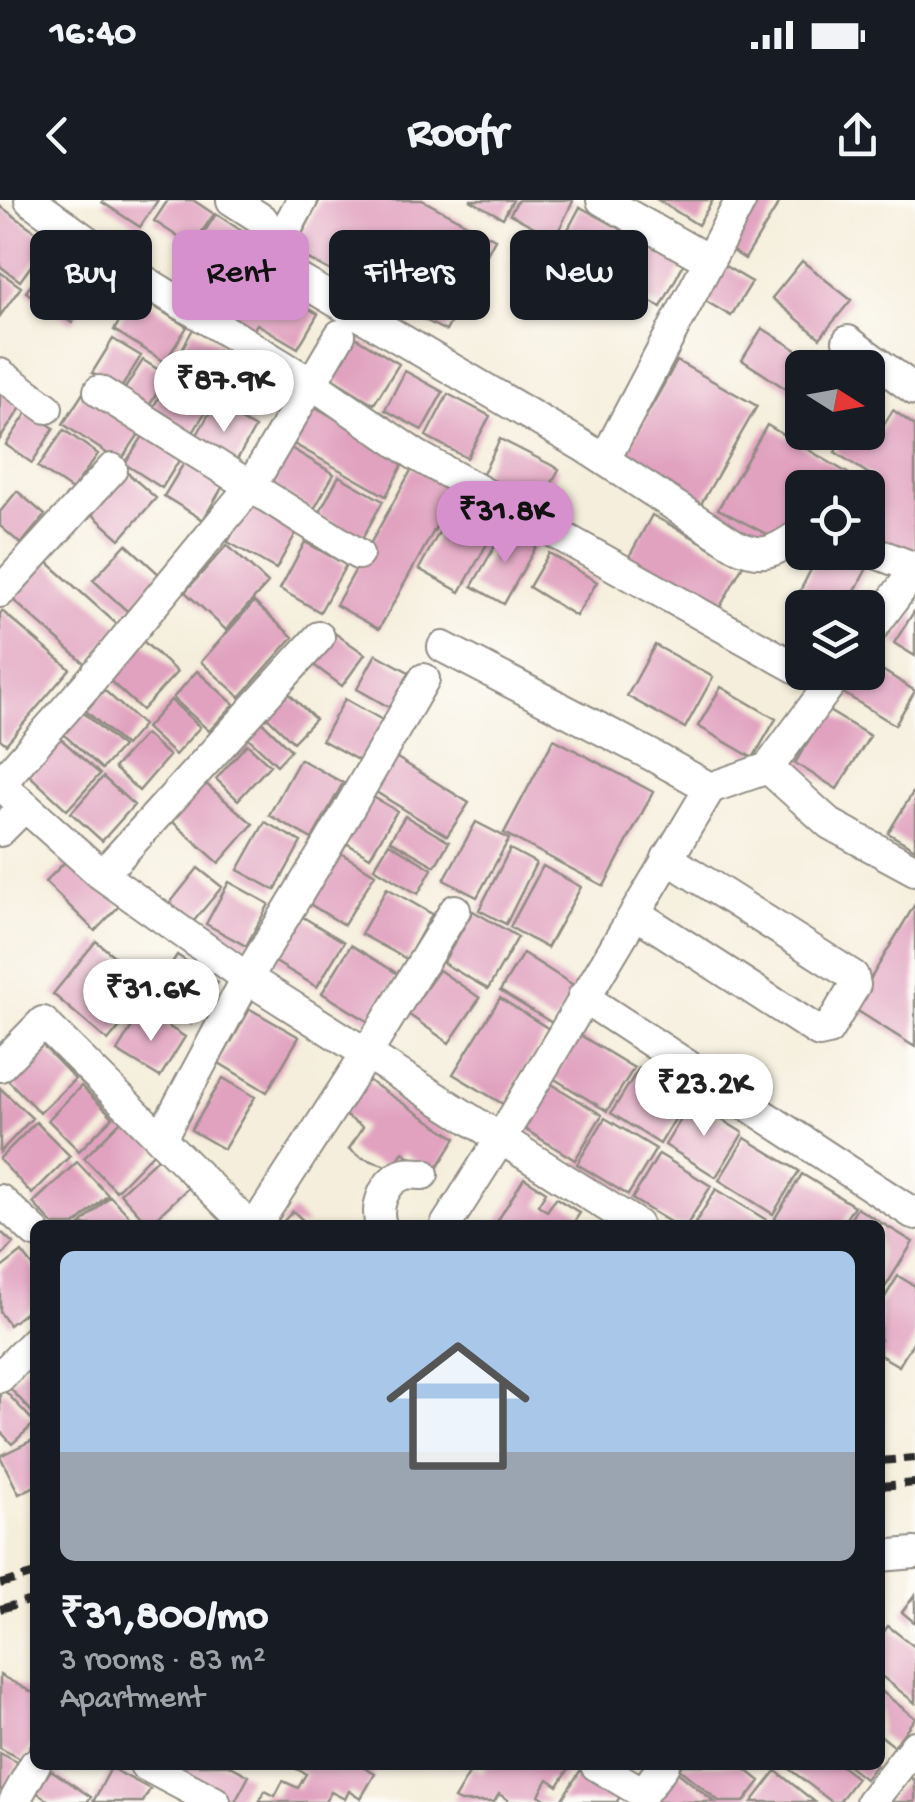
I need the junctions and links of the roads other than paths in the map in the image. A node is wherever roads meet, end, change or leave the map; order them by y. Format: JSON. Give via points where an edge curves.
{"nodes":[{"id":1,"x":30,"y":200,"type":"edge"},
{"id":2,"x":232,"y":200,"type":"edge"},
{"id":3,"x":302,"y":200,"type":"edge"},
{"id":4,"x":602,"y":200,"type":"edge"},
{"id":5,"x":741,"y":200,"type":"edge"},
{"id":6,"x":263,"y":220,"type":"dead end"},
{"id":7,"x":708,"y":260,"type":"junction"},
{"id":8,"x":340,"y":335,"type":"dead end"},
{"id":9,"x":848,"y":341,"type":"dead end"},
{"id":10,"x":0,"y":374,"type":"edge"},
{"id":11,"x":311,"y":383,"type":"junction"},
{"id":12,"x":915,"y":390,"type":"edge"},
{"id":13,"x":99,"y":391,"type":"dead end"},
{"id":14,"x":47,"y":408,"type":"dead end"},
{"id":15,"x":604,"y":459,"type":"junction"},
{"id":16,"x":112,"y":469,"type":"dead end"},
{"id":17,"x":251,"y":486,"type":"junction"},
{"id":18,"x":785,"y":545,"type":"edge"},
{"id":19,"x":358,"y":554,"type":"dead end"},
{"id":20,"x":885,"y":557,"type":"edge"},
{"id":21,"x":915,"y":569,"type":"edge"},
{"id":22,"x":0,"y":592,"type":"edge"},
{"id":23,"x":885,"y":610,"type":"edge"},
{"id":24,"x":319,"y":637,"type":"dead end"},
{"id":25,"x":443,"y":647,"type":"dead end"},
{"id":26,"x":785,"y":656,"type":"edge"},
{"id":27,"x":424,"y":678,"type":"dead end"},
{"id":28,"x":811,"y":690,"type":"edge"},
{"id":29,"x":768,"y":768,"type":"junction"},
{"id":30,"x":710,"y":788,"type":"junction"},
{"id":31,"x":25,"y":806,"type":"junction"},
{"id":32,"x":0,"y":832,"type":"edge"},
{"id":33,"x":667,"y":858,"type":"junction"},
{"id":34,"x":915,"y":870,"type":"edge"},
{"id":35,"x":102,"y":876,"type":"junction"},
{"id":36,"x":455,"y":910,"type":"dead end"},
{"id":37,"x":635,"y":912,"type":"junction"},
{"id":38,"x":247,"y":978,"type":"junction"},
{"id":39,"x":583,"y":998,"type":"junction"},
{"id":40,"x":367,"y":1054,"type":"junction"},
{"id":41,"x":0,"y":1066,"type":"edge"},
{"id":42,"x":160,"y":1138,"type":"junction"},
{"id":43,"x":501,"y":1138,"type":"junction"},
{"id":44,"x":423,"y":1174,"type":"dead end"},
{"id":45,"x":0,"y":1200,"type":"edge"},
{"id":46,"x":914,"y":1214,"type":"edge"},
{"id":47,"x":243,"y":1220,"type":"edge"},
{"id":48,"x":259,"y":1220,"type":"edge"},
{"id":49,"x":379,"y":1220,"type":"edge"},
{"id":50,"x":449,"y":1220,"type":"edge"},
{"id":51,"x":630,"y":1220,"type":"edge"},
{"id":52,"x":30,"y":1227,"type":"edge"},
{"id":53,"x":30,"y":1346,"type":"edge"},
{"id":54,"x":0,"y":1377,"type":"edge"},
{"id":55,"x":915,"y":1553,"type":"edge"},
{"id":56,"x":885,"y":1556,"type":"edge"},
{"id":57,"x":915,"y":1746,"type":"edge"},
{"id":58,"x":32,"y":1770,"type":"edge"},
{"id":59,"x":159,"y":1770,"type":"edge"},
{"id":60,"x":603,"y":1770,"type":"edge"},
{"id":61,"x":661,"y":1770,"type":"edge"},
{"id":62,"x":641,"y":1798,"type":"edge"},
{"id":63,"x":14,"y":1802,"type":"edge"},
{"id":64,"x":215,"y":1802,"type":"edge"},
{"id":65,"x":871,"y":1802,"type":"edge"}],
"edges":[{"from":1,"to":11,"type":"street","via":[[125,268]]},
{"from":2,"to":6,"type":"street"},
{"from":3,"to":15,"type":"street","via":[[274,254],[276,266]]},
{"from":4,"to":7,"type":"street"},
{"from":5,"to":7,"type":"street"},
{"from":7,"to":15,"type":"street"},
{"from":8,"to":11,"type":"street"},
{"from":9,"to":12,"type":"street"},
{"from":10,"to":14,"type":"street"},
{"from":11,"to":17,"type":"street"},
{"from":11,"to":26,"type":"street","via":[[416,455]]},
{"from":13,"to":17,"type":"street"},
{"from":15,"to":18,"type":"street","via":[[751,554]]},
{"from":16,"to":22,"type":"street"},
{"from":17,"to":19,"type":"street"},
{"from":17,"to":31,"type":"street","via":[[0,784]]},
{"from":20,"to":21,"type":"street"},
{"from":21,"to":23,"type":"street"},
{"from":24,"to":35,"type":"street"},
{"from":25,"to":30,"type":"street"},
{"from":27,"to":38,"type":"street"},
{"from":28,"to":29,"type":"street"},
{"from":29,"to":30,"type":"street"},
{"from":29,"to":34,"type":"street","via":[[830,824]]},
{"from":30,"to":33,"type":"street"},
{"from":31,"to":32,"type":"street"},
{"from":31,"to":35,"type":"street"},
{"from":33,"to":37,"type":"street"},
{"from":33,"to":37,"type":"street","via":[[853,976],[855,985],[828,1030],[819,1032]]},
{"from":35,"to":38,"type":"street"},
{"from":36,"to":40,"type":"street"},
{"from":37,"to":39,"type":"street"},
{"from":38,"to":40,"type":"street"},
{"from":38,"to":42,"type":"street"},
{"from":39,"to":43,"type":"street"},
{"from":39,"to":46,"type":"street"},
{"from":40,"to":43,"type":"street"},
{"from":40,"to":48,"type":"street"},
{"from":41,"to":42,"type":"street","via":[[43,1022]]},
{"from":42,"to":47,"type":"street"},
{"from":43,"to":50,"type":"street"},
{"from":43,"to":51,"type":"street"},
{"from":44,"to":49,"type":"street","via":[[392,1180]]},
{"from":45,"to":52,"type":"street"},
{"from":53,"to":54,"type":"street"},
{"from":55,"to":56,"type":"street"},
{"from":57,"to":65,"type":"street"},
{"from":58,"to":63,"type":"street"},
{"from":59,"to":64,"type":"street"},
{"from":60,"to":62,"type":"street"},
{"from":61,"to":62,"type":"street"}]}
